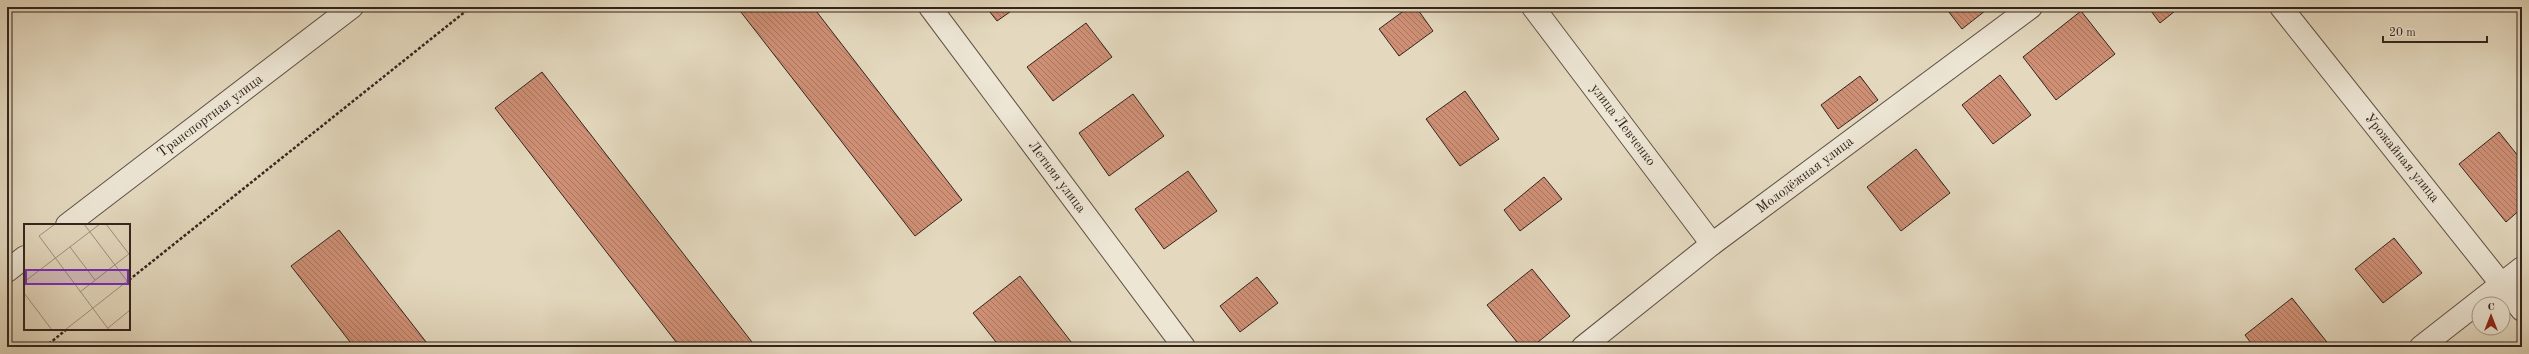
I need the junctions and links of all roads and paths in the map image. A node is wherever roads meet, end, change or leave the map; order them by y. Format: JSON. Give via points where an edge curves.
{"nodes":[{"id":1,"x":352,"y":7,"type":"edge"},
{"id":2,"x":471,"y":7,"type":"edge"},
{"id":3,"x":930,"y":7,"type":"edge"},
{"id":4,"x":1533,"y":7,"type":"edge"},
{"id":5,"x":2031,"y":7,"type":"edge"},
{"id":6,"x":2281,"y":7,"type":"edge"},
{"id":7,"x":68,"y":224,"type":"edge"},
{"id":8,"x":1712,"y":244,"type":"junction"},
{"id":9,"x":24,"y":258,"type":"edge"},
{"id":10,"x":2522,"y":268,"type":"edge"},
{"id":11,"x":7,"y":271,"type":"edge"},
{"id":12,"x":130,"y":279,"type":"edge"},
{"id":13,"x":2502,"y":283,"type":"junction"},
{"id":14,"x":2522,"y":310,"type":"edge"},
{"id":15,"x":66,"y":330,"type":"edge"},
{"id":16,"x":45,"y":347,"type":"edge"},
{"id":17,"x":1184,"y":347,"type":"edge"},
{"id":18,"x":1583,"y":347,"type":"edge"},
{"id":19,"x":2421,"y":347,"type":"edge"}],
"edges":[{"from":1,"to":7,"type":"street","name":"Транспортная улица"},
{"from":2,"to":12,"type":"path"},
{"from":3,"to":17,"type":"street","name":"Летняя улица"},
{"from":4,"to":8,"type":"street","name":"улица Левченко"},
{"from":5,"to":8,"type":"street","name":"Молодёжная улица"},
{"from":6,"to":13,"type":"street","name":"Урожайная улица"},
{"from":8,"to":18,"type":"street","name":"Молодёжная улица"},
{"from":9,"to":11,"type":"street"},
{"from":10,"to":13,"type":"street"},
{"from":13,"to":14,"type":"street","name":"Урожайная улица"},
{"from":13,"to":19,"type":"street"},
{"from":15,"to":16,"type":"path"}]}
